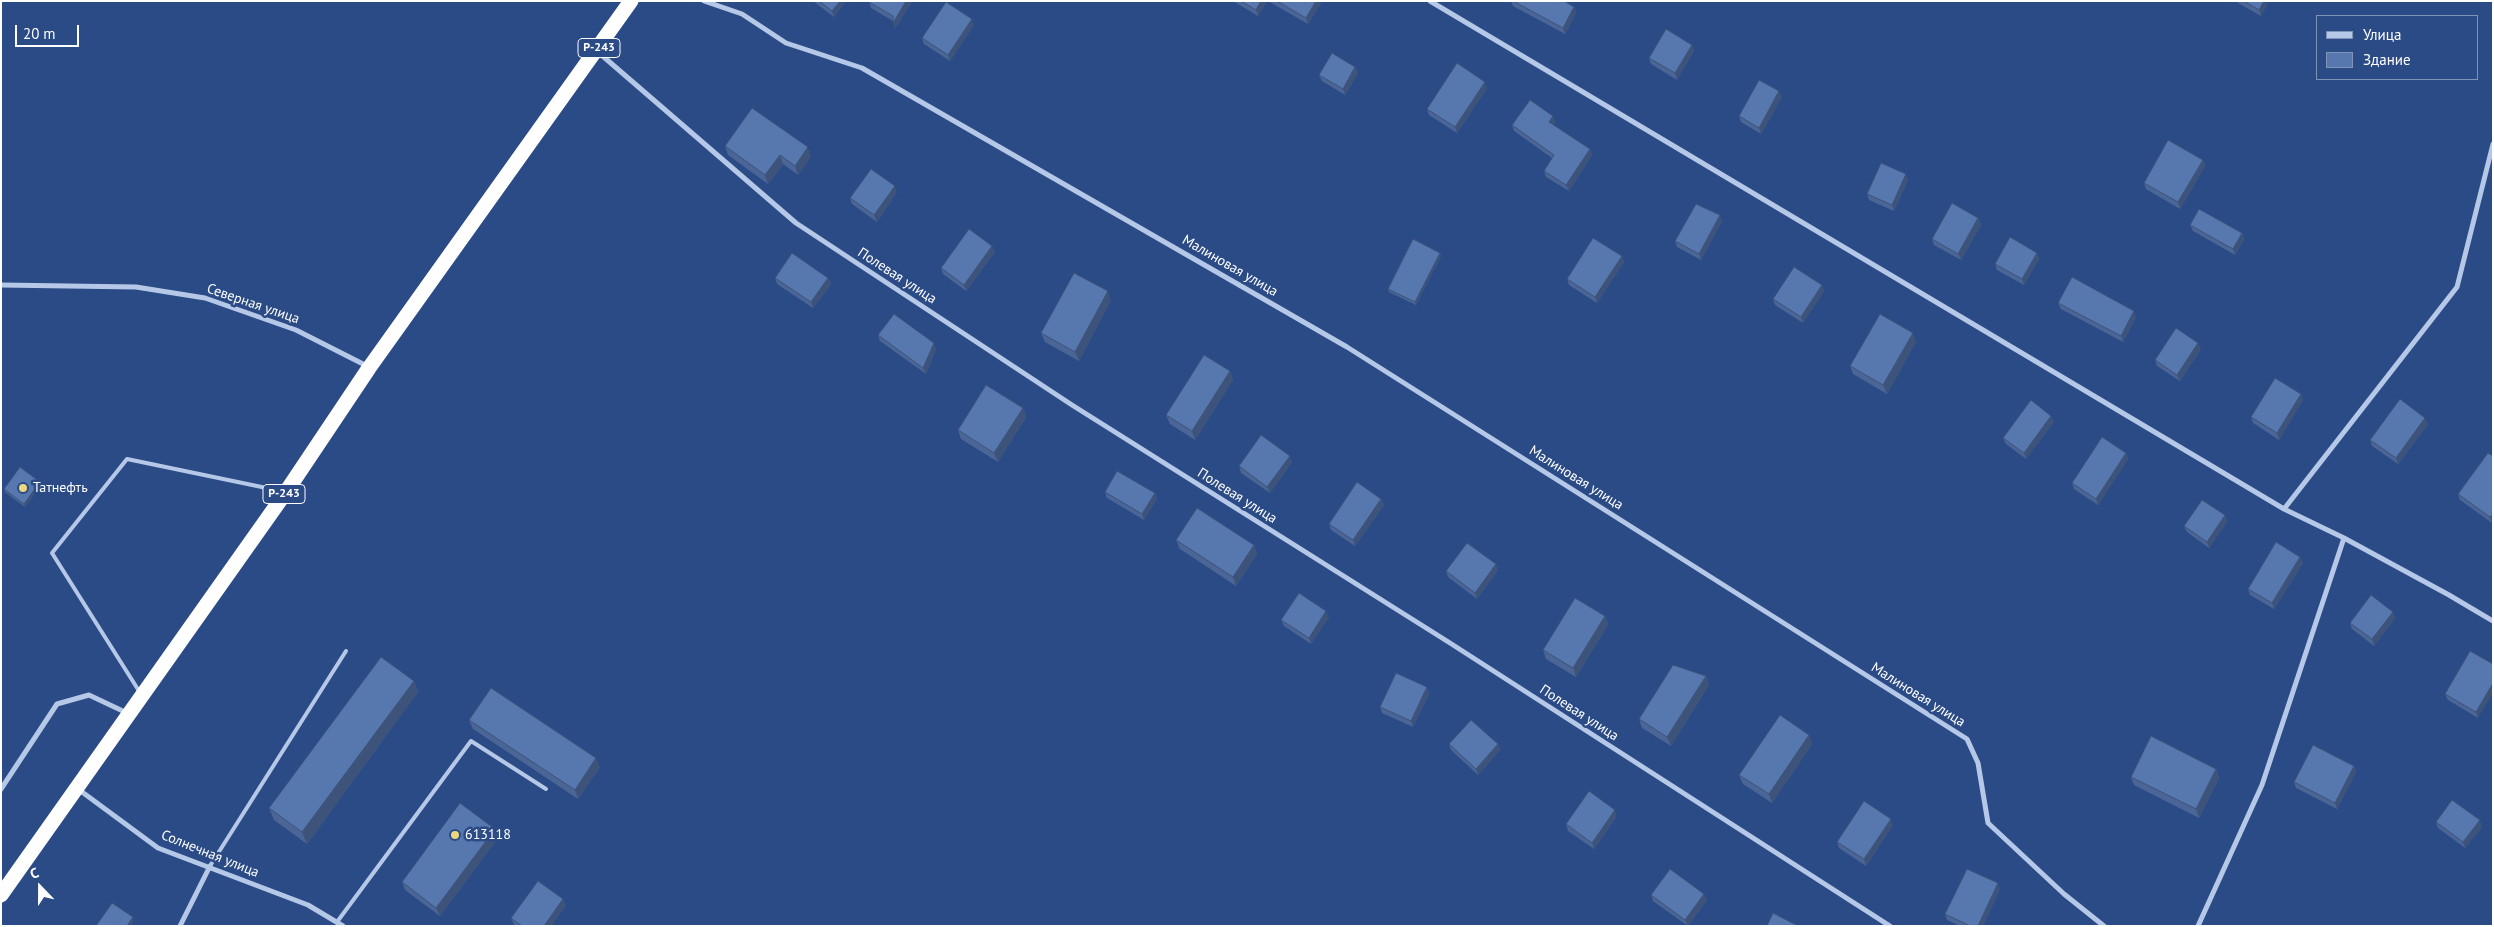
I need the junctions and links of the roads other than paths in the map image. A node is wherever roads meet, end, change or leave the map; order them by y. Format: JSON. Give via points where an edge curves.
{"nodes":[{"id":1,"x":631,"y":1,"type":"edge"},
{"id":2,"x":704,"y":1,"type":"edge"},
{"id":3,"x":1430,"y":1,"type":"edge"},
{"id":4,"x":596,"y":51,"type":"junction"},
{"id":5,"x":2493,"y":144,"type":"edge"},
{"id":6,"x":1,"y":285,"type":"edge"},
{"id":7,"x":369,"y":368,"type":"junction"},
{"id":8,"x":286,"y":492,"type":"junction"},
{"id":9,"x":2284,"y":509,"type":"junction"},
{"id":10,"x":2344,"y":538,"type":"junction"},
{"id":11,"x":2493,"y":621,"type":"edge"},
{"id":12,"x":346,"y":651,"type":"dead end"},
{"id":13,"x":142,"y":695,"type":"junction"},
{"id":14,"x":129,"y":714,"type":"junction"},
{"id":15,"x":1,"y":789,"type":"edge"},
{"id":16,"x":77,"y":789,"type":"junction"},
{"id":17,"x":546,"y":789,"type":"dead end"},
{"id":18,"x":210,"y":866,"type":"junction"},
{"id":19,"x":1,"y":895,"type":"edge"},
{"id":20,"x":338,"y":922,"type":"junction"},
{"id":21,"x":180,"y":926,"type":"edge"},
{"id":22,"x":343,"y":926,"type":"edge"},
{"id":23,"x":1890,"y":926,"type":"edge"},
{"id":24,"x":2104,"y":926,"type":"edge"},
{"id":25,"x":2198,"y":926,"type":"edge"}],
"edges":[{"from":1,"to":4,"type":"highway","number":"Р-243"},
{"from":2,"to":24,"type":"street","name":"Малиновая улица","via":[[742,14],[786,43],[862,68],[1347,347],[1967,739],[1978,763],[1988,823],[2064,894]]},
{"from":3,"to":9,"type":"street"},
{"from":4,"to":7,"type":"highway","number":"Р-243"},
{"from":4,"to":23,"type":"street","name":"Полевая улица","via":[[796,223],[1072,405]]},
{"from":5,"to":9,"type":"street","via":[[2457,287]]},
{"from":6,"to":7,"type":"street","name":"Северная улица","via":[[136,287],[205,298],[296,330]]},
{"from":7,"to":8,"type":"highway","number":"Р-243"},
{"from":8,"to":13,"type":"highway","number":"Р-243"},
{"from":8,"to":13,"type":"lane","via":[[127,459],[52,553]]},
{"from":9,"to":10,"type":"street"},
{"from":10,"to":11,"type":"street"},
{"from":10,"to":25,"type":"street","via":[[2262,785]]},
{"from":12,"to":18,"type":"lane"},
{"from":13,"to":14,"type":"highway","number":"Р-243"},
{"from":14,"to":15,"type":"street","via":[[89,695],[57,704]]},
{"from":14,"to":16,"type":"highway","number":"Р-243"},
{"from":16,"to":18,"type":"street","name":"Солнечная улица","via":[[158,848]]},
{"from":16,"to":19,"type":"highway","number":"Р-243"},
{"from":17,"to":20,"type":"lane","via":[[471,741]]},
{"from":18,"to":20,"type":"street","name":"Солнечная улица","via":[[308,905]]},
{"from":18,"to":21,"type":"street"},
{"from":20,"to":22,"type":"street","name":"Солнечная улица"}]}
